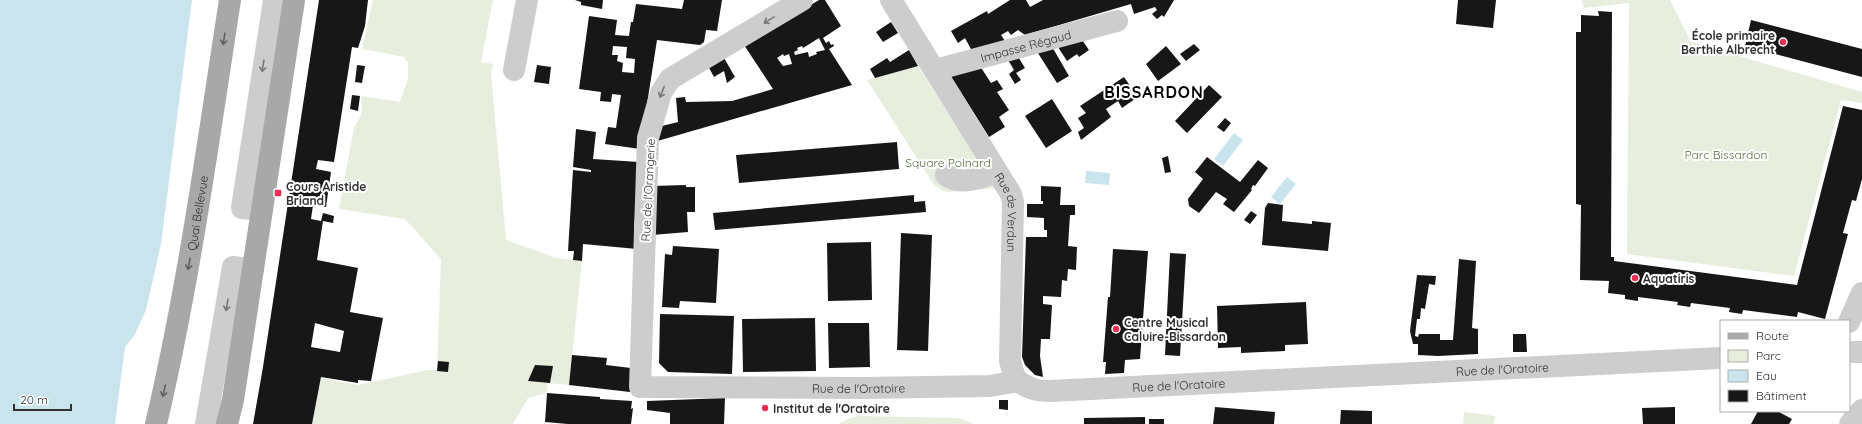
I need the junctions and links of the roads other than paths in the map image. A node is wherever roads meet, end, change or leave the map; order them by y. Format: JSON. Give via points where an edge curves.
{"nodes":[{"id":1,"x":230,"y":0,"type":"edge"},
{"id":2,"x":274,"y":0,"type":"edge"},
{"id":3,"x":294,"y":0,"type":"edge"},
{"id":4,"x":527,"y":0,"type":"edge"},
{"id":5,"x":802,"y":0,"type":"edge"},
{"id":6,"x":892,"y":0,"type":"edge"},
{"id":7,"x":1117,"y":21,"type":"dead end"},
{"id":8,"x":514,"y":70,"type":"dead end"},
{"id":9,"x":935,"y":70,"type":"junction"},
{"id":10,"x":996,"y":171,"type":"junction"},
{"id":11,"x":946,"y":175,"type":"dead end"},
{"id":12,"x":262,"y":210,"type":"junction"},
{"id":13,"x":253,"y":270,"type":"junction"},
{"id":14,"x":1862,"y":293,"type":"edge"},
{"id":15,"x":1850,"y":320,"type":"edge"},
{"id":16,"x":1850,"y":352,"type":"edge"},
{"id":17,"x":1862,"y":352,"type":"edge"},
{"id":18,"x":1720,"y":358,"type":"edge"},
{"id":19,"x":1018,"y":380,"type":"junction"},
{"id":20,"x":640,"y":387,"type":"joint"},
{"id":21,"x":1862,"y":410,"type":"edge"},
{"id":22,"x":156,"y":424,"type":"edge"},
{"id":23,"x":206,"y":424,"type":"edge"},
{"id":24,"x":227,"y":424,"type":"edge"},
{"id":25,"x":1850,"y":424,"type":"edge"}],
"edges":[{"from":1,"to":22,"type":"main road","name":"Quai Bellevue","one_way":true,"via":[[194,234],[170,368]]},
{"from":2,"to":12,"type":"street","one_way":true,"via":[[242,208]]},
{"from":3,"to":12,"type":"main road"},
{"from":4,"to":8,"type":"street"},
{"from":5,"to":20,"type":"street","name":"Rue de l'Orangerie","one_way":true,"via":[[670,79],[665,85],[648,138]]},
{"from":6,"to":9,"type":"street","name":"Rue de Verdun"},
{"from":7,"to":9,"type":"street","name":"Impasse Régaud"},
{"from":9,"to":10,"type":"street","name":"Rue de Verdun"},
{"from":10,"to":11,"type":"street","via":[[988,176],[967,180],[949,178]]},
{"from":10,"to":19,"type":"street","name":"Rue de Verdun","via":[[1010,194],[1014,208],[1010,361]]},
{"from":12,"to":13,"type":"main road"},
{"from":13,"to":23,"type":"street","one_way":true,"via":[[233,267]]},
{"from":13,"to":24,"type":"main road"},
{"from":14,"to":15,"type":"street"},
{"from":16,"to":17,"type":"street"},
{"from":18,"to":19,"type":"street","name":"Rue de l'Oratoire","via":[[1050,391],[1035,391]]},
{"from":19,"to":20,"type":"street","name":"Rue de l'Oratoire","via":[[990,386]]},
{"from":21,"to":25,"type":"street"}]}
